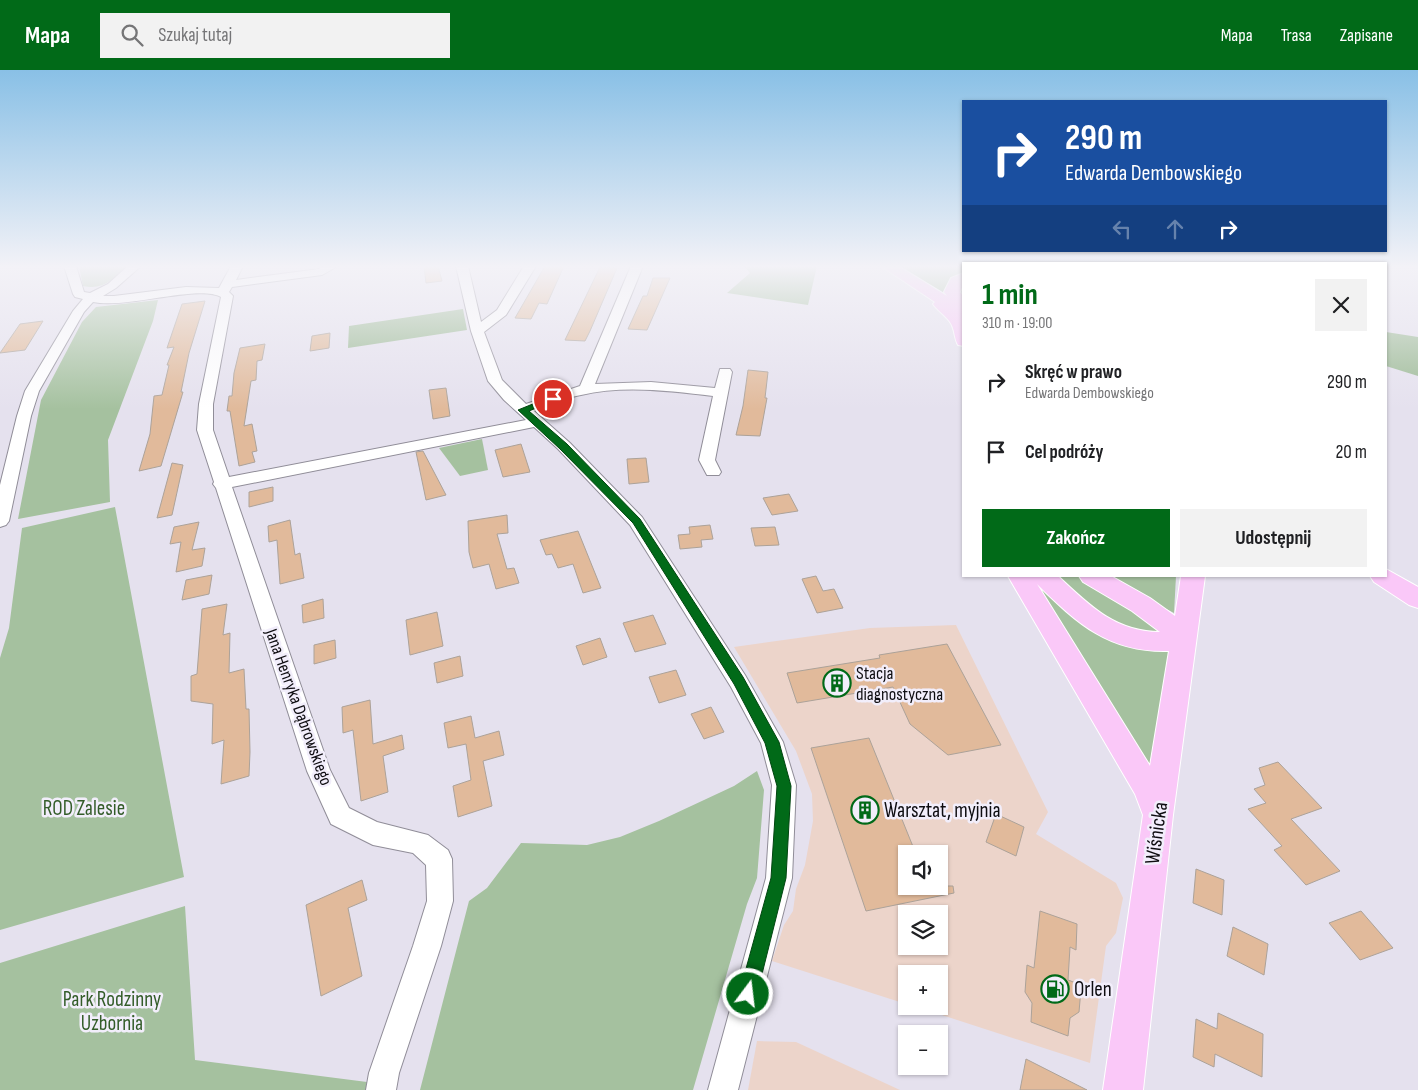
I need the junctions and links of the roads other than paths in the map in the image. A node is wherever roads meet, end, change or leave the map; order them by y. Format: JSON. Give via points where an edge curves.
{"nodes":[{"id":1,"x":77,"y":314,"type":"edge"},
{"id":2,"x":223,"y":314,"type":"edge"},
{"id":3,"x":473,"y":314,"type":"edge"},
{"id":4,"x":500,"y":314,"type":"edge"},
{"id":5,"x":617,"y":314,"type":"edge"},
{"id":6,"x":951,"y":314,"type":"edge"},
{"id":7,"x":477,"y":331,"type":"junction"},
{"id":8,"x":962,"y":331,"type":"edge"},
{"id":9,"x":725,"y":372,"type":"dead end"},
{"id":10,"x":587,"y":390,"type":"junction"},
{"id":11,"x":721,"y":393,"type":"junction"},
{"id":12,"x":529,"y":416,"type":"junction"},
{"id":13,"x":7,"y":468,"type":"edge"},
{"id":14,"x":713,"y":472,"type":"dead end"},
{"id":15,"x":221,"y":484,"type":"junction"},
{"id":16,"x":0,"y":521,"type":"edge"},
{"id":17,"x":1021,"y":577,"type":"edge"},
{"id":18,"x":1044,"y":577,"type":"edge"},
{"id":19,"x":1093,"y":577,"type":"edge"},
{"id":20,"x":1193,"y":577,"type":"edge"},
{"id":21,"x":1384,"y":577,"type":"edge"},
{"id":22,"x":1418,"y":599,"type":"edge"},
{"id":23,"x":1184,"y":641,"type":"junction"},
{"id":24,"x":1158,"y":815,"type":"junction"},
{"id":25,"x":381,"y":1090,"type":"edge"},
{"id":26,"x":723,"y":1090,"type":"edge"},
{"id":27,"x":1122,"y":1090,"type":"edge"}],
"edges":[{"from":1,"to":13,"type":"street","via":[[32,391]]},
{"from":2,"to":15,"type":"street","name":"Jana Henryka Dąbrowskiego","via":[[204,430]]},
{"from":3,"to":7,"type":"street"},
{"from":4,"to":7,"type":"street"},
{"from":5,"to":10,"type":"street"},
{"from":6,"to":8,"type":"main road"},
{"from":7,"to":12,"type":"street","via":[[495,381]]},
{"from":9,"to":11,"type":"street"},
{"from":10,"to":11,"type":"street","via":[[643,387]]},
{"from":10,"to":12,"type":"street"},
{"from":11,"to":14,"type":"street","via":[[707,460]]},
{"from":12,"to":15,"type":"street"},
{"from":12,"to":26,"type":"street","via":[[564,446],[636,521],[738,681],[772,742],[784,786],[779,878]]},
{"from":13,"to":16,"type":"street"},
{"from":15,"to":25,"type":"street","name":"Jana Henryka Dąbrowskiego","via":[[320,771],[340,816],[373,833],[419,843],[439,859],[440,901]]},
{"from":17,"to":24,"type":"main road","via":[[1144,782]]},
{"from":18,"to":23,"type":"main road","via":[[1085,614],[1125,638],[1148,642]]},
{"from":19,"to":23,"type":"main road","via":[[1152,610]]},
{"from":20,"to":23,"type":"main road","name":"Wiśnicka"},
{"from":21,"to":22,"type":"main road"},
{"from":23,"to":24,"type":"main road","name":"Wiśnicka"},
{"from":24,"to":27,"type":"main road","name":"Wiśnicka","via":[[1148,857]]}]}
